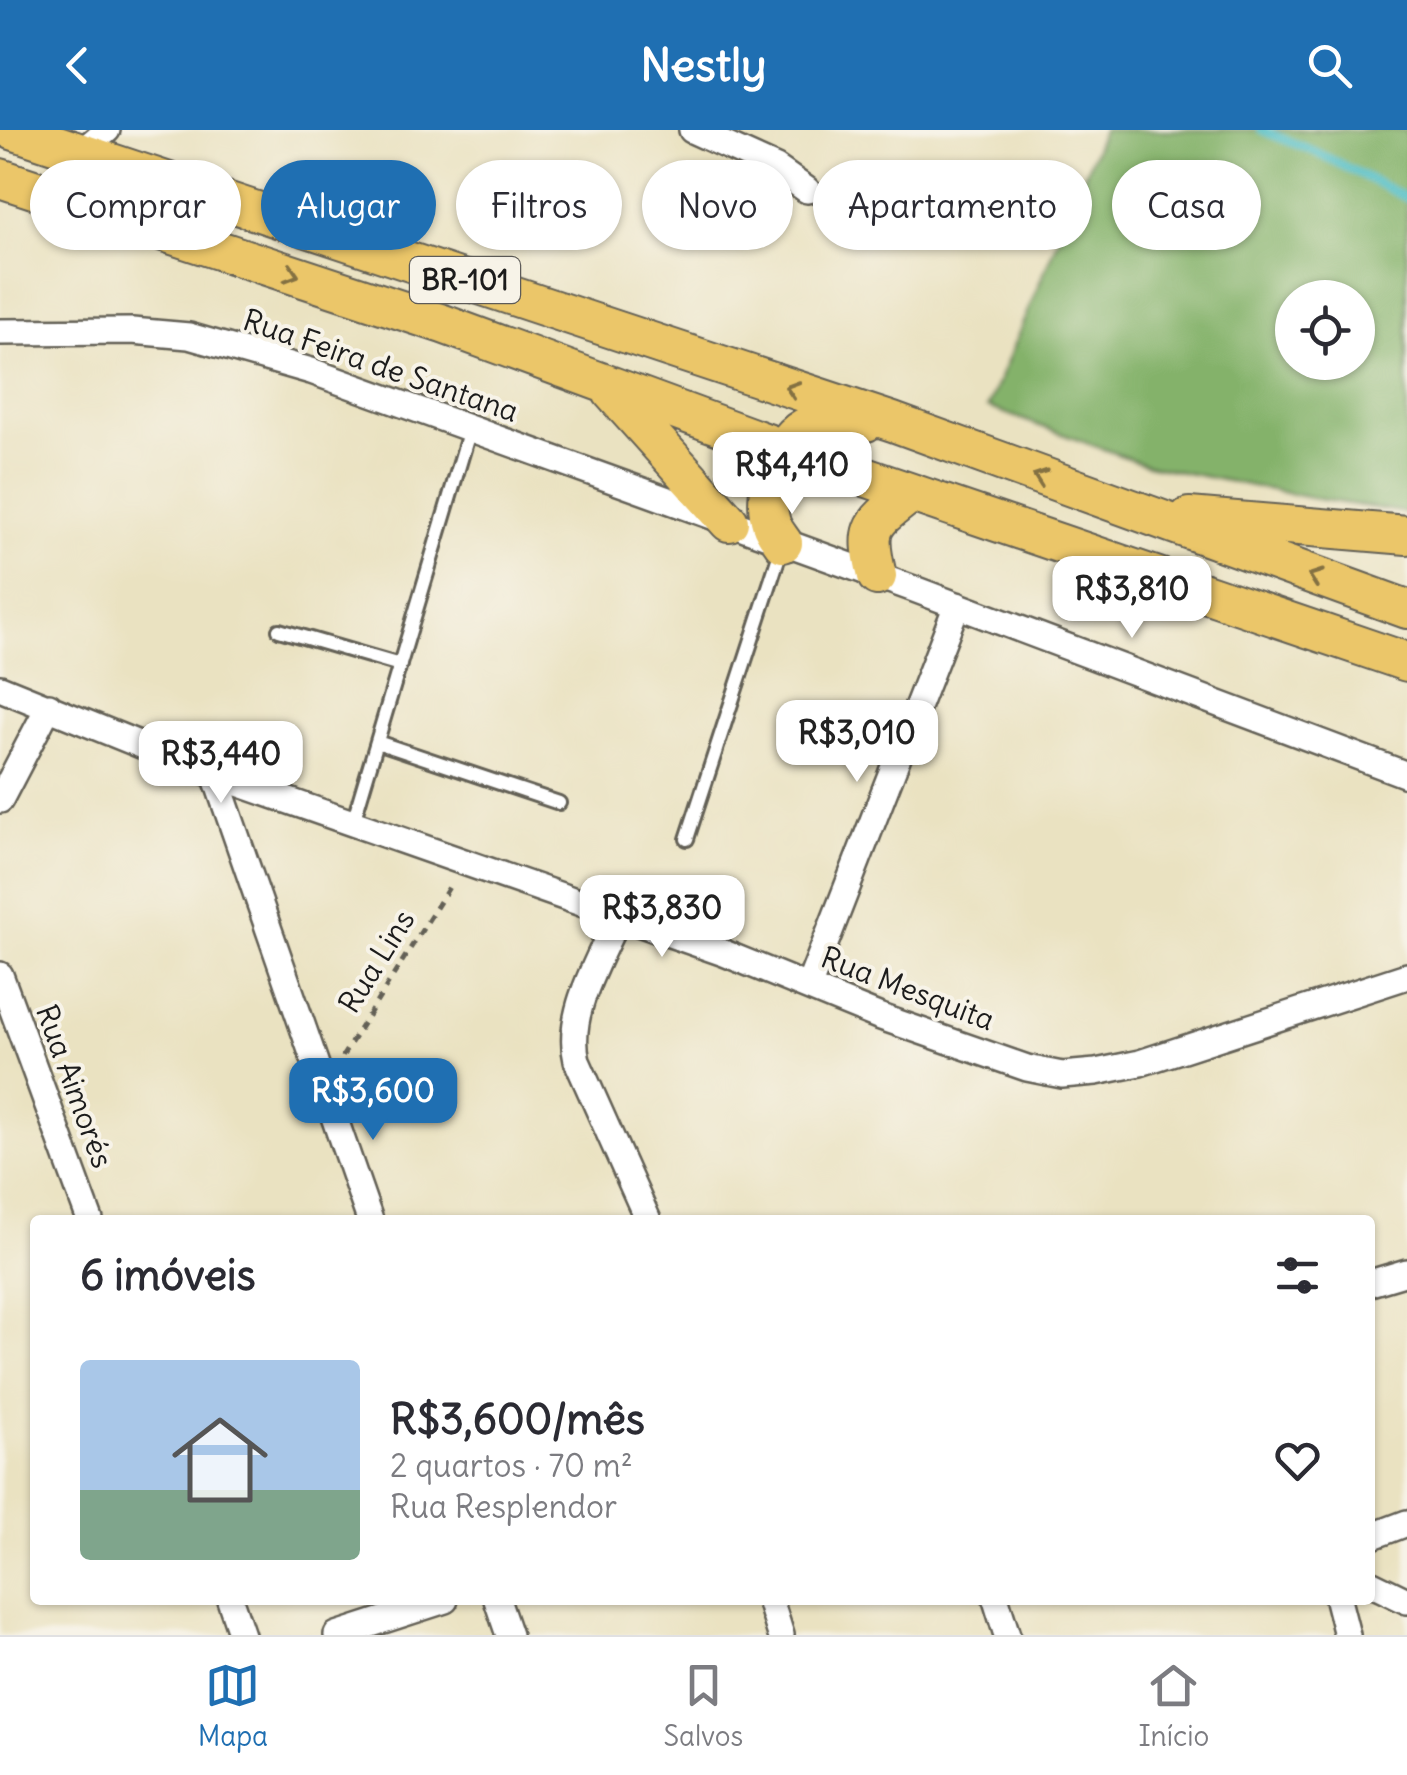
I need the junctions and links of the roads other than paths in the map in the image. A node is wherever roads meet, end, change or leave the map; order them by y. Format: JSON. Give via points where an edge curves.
{"nodes":[{"id":1,"x":12,"y":130,"type":"edge"},
{"id":2,"x":692,"y":130,"type":"edge"},
{"id":3,"x":94,"y":141,"type":"edge"},
{"id":4,"x":0,"y":178,"type":"edge"},
{"id":5,"x":807,"y":190,"type":"dead end"},
{"id":6,"x":0,"y":332,"type":"edge"},
{"id":7,"x":607,"y":386,"type":"junction"},
{"id":8,"x":893,"y":422,"type":"junction"},
{"id":9,"x":470,"y":429,"type":"junction"},
{"id":10,"x":782,"y":449,"type":"junction"},
{"id":11,"x":910,"y":494,"type":"junction"},
{"id":12,"x":1132,"y":511,"type":"junction"},
{"id":13,"x":729,"y":522,"type":"junction"},
{"id":14,"x":1407,"y":535,"type":"edge"},
{"id":15,"x":783,"y":544,"type":"junction"},
{"id":16,"x":877,"y":576,"type":"junction"},
{"id":17,"x":1186,"y":588,"type":"junction"},
{"id":18,"x":957,"y":605,"type":"junction"},
{"id":19,"x":1407,"y":609,"type":"edge"},
{"id":20,"x":279,"y":630,"type":"dead end"},
{"id":21,"x":1407,"y":648,"type":"edge"},
{"id":22,"x":1407,"y":662,"type":"edge"},
{"id":23,"x":400,"y":665,"type":"junction"},
{"id":24,"x":0,"y":688,"type":"edge"},
{"id":25,"x":49,"y":706,"type":"junction"},
{"id":26,"x":378,"y":742,"type":"junction"},
{"id":27,"x":215,"y":774,"type":"junction"},
{"id":28,"x":1407,"y":775,"type":"edge"},
{"id":29,"x":0,"y":800,"type":"edge"},
{"id":30,"x":559,"y":802,"type":"dead end"},
{"id":31,"x":353,"y":822,"type":"junction"},
{"id":32,"x":688,"y":839,"type":"dead end"},
{"id":33,"x":618,"y":916,"type":"junction"},
{"id":34,"x":0,"y":975,"type":"edge"},
{"id":35,"x":1407,"y":976,"type":"edge"},
{"id":36,"x":810,"y":985,"type":"junction"},
{"id":37,"x":88,"y":1215,"type":"edge"},
{"id":38,"x":368,"y":1215,"type":"edge"},
{"id":39,"x":646,"y":1215,"type":"edge"},
{"id":40,"x":1407,"y":1272,"type":"edge"},
{"id":41,"x":1375,"y":1282,"type":"edge"},
{"id":42,"x":1407,"y":1524,"type":"edge"},
{"id":43,"x":1375,"y":1535,"type":"edge"},
{"id":44,"x":1375,"y":1585,"type":"edge"},
{"id":45,"x":1407,"y":1601,"type":"edge"},
{"id":46,"x":232,"y":1605,"type":"edge"},
{"id":47,"x":429,"y":1605,"type":"edge"},
{"id":48,"x":499,"y":1605,"type":"edge"},
{"id":49,"x":772,"y":1605,"type":"edge"},
{"id":50,"x":998,"y":1605,"type":"edge"},
{"id":51,"x":1339,"y":1605,"type":"edge"},
{"id":52,"x":242,"y":1635,"type":"edge"},
{"id":53,"x":337,"y":1635,"type":"edge"},
{"id":54,"x":509,"y":1635,"type":"edge"},
{"id":55,"x":781,"y":1635,"type":"edge"},
{"id":56,"x":1007,"y":1635,"type":"edge"},
{"id":57,"x":1347,"y":1635,"type":"edge"}],
"edges":[{"from":1,"to":3,"type":"main road","number":"BR-101"},
{"from":2,"to":5,"type":"street","via":[[776,168]]},
{"from":8,"to":3,"type":"main road","number":"BR-101","one_way":true},
{"from":4,"to":7,"type":"main road","number":"BR-101","one_way":true,"via":[[443,324]]},
{"from":6,"to":9,"type":"street","name":"Rua Feira de Santana","via":[[189,336]]},
{"from":7,"to":10,"type":"main road","number":"BR-101"},
{"from":7,"to":13,"type":"main road"},
{"from":8,"to":10,"type":"main road","via":[[812,424]]},
{"from":12,"to":8,"type":"main road","number":"BR-101","one_way":true},
{"from":9,"to":13,"type":"street","name":"Rua Feira de Santana"},
{"from":9,"to":23,"type":"lane"},
{"from":10,"to":11,"type":"main road","number":"BR-101"},
{"from":10,"to":15,"type":"main road","via":[[768,506]]},
{"from":11,"to":16,"type":"main road","via":[[878,519],[869,542]]},
{"from":11,"to":17,"type":"main road","number":"BR-101"},
{"from":12,"to":14,"type":"main road"},
{"from":19,"to":12,"type":"main road","number":"BR-101","one_way":true},
{"from":13,"to":15,"type":"street","name":"Rua Feira de Santana"},
{"from":15,"to":16,"type":"street","name":"Rua Feira de Santana"},
{"from":15,"to":32,"type":"lane"},
{"from":16,"to":18,"type":"street","name":"Rua Feira de Santana"},
{"from":17,"to":21,"type":"main road"},
{"from":17,"to":22,"type":"main road","number":"BR-101"},
{"from":18,"to":28,"type":"street","name":"Rua Feira de Santana"},
{"from":18,"to":36,"type":"street"},
{"from":20,"to":23,"type":"lane"},
{"from":23,"to":26,"type":"lane"},
{"from":24,"to":25,"type":"street","name":"Rua Mesquita"},
{"from":25,"to":27,"type":"street","name":"Rua Mesquita"},
{"from":25,"to":29,"type":"street"},
{"from":26,"to":30,"type":"lane"},
{"from":26,"to":31,"type":"lane"},
{"from":27,"to":31,"type":"street","name":"Rua Mesquita"},
{"from":27,"to":38,"type":"street"},
{"from":31,"to":33,"type":"street","name":"Rua Mesquita"},
{"from":33,"to":36,"type":"street","name":"Rua Mesquita"},
{"from":33,"to":39,"type":"street","via":[[575,1022],[574,1046]]},
{"from":34,"to":37,"type":"street","name":"Rua Aimorés"},
{"from":35,"to":36,"type":"street","name":"Rua Mesquita","via":[[1140,1062],[1062,1074],[878,1016]]},
{"from":40,"to":41,"type":"street"},
{"from":42,"to":43,"type":"street"},
{"from":44,"to":45,"type":"street"},
{"from":46,"to":52,"type":"street"},
{"from":47,"to":53,"type":"street"},
{"from":48,"to":54,"type":"street"},
{"from":49,"to":55,"type":"street"},
{"from":50,"to":56,"type":"street"},
{"from":51,"to":57,"type":"street"}]}
